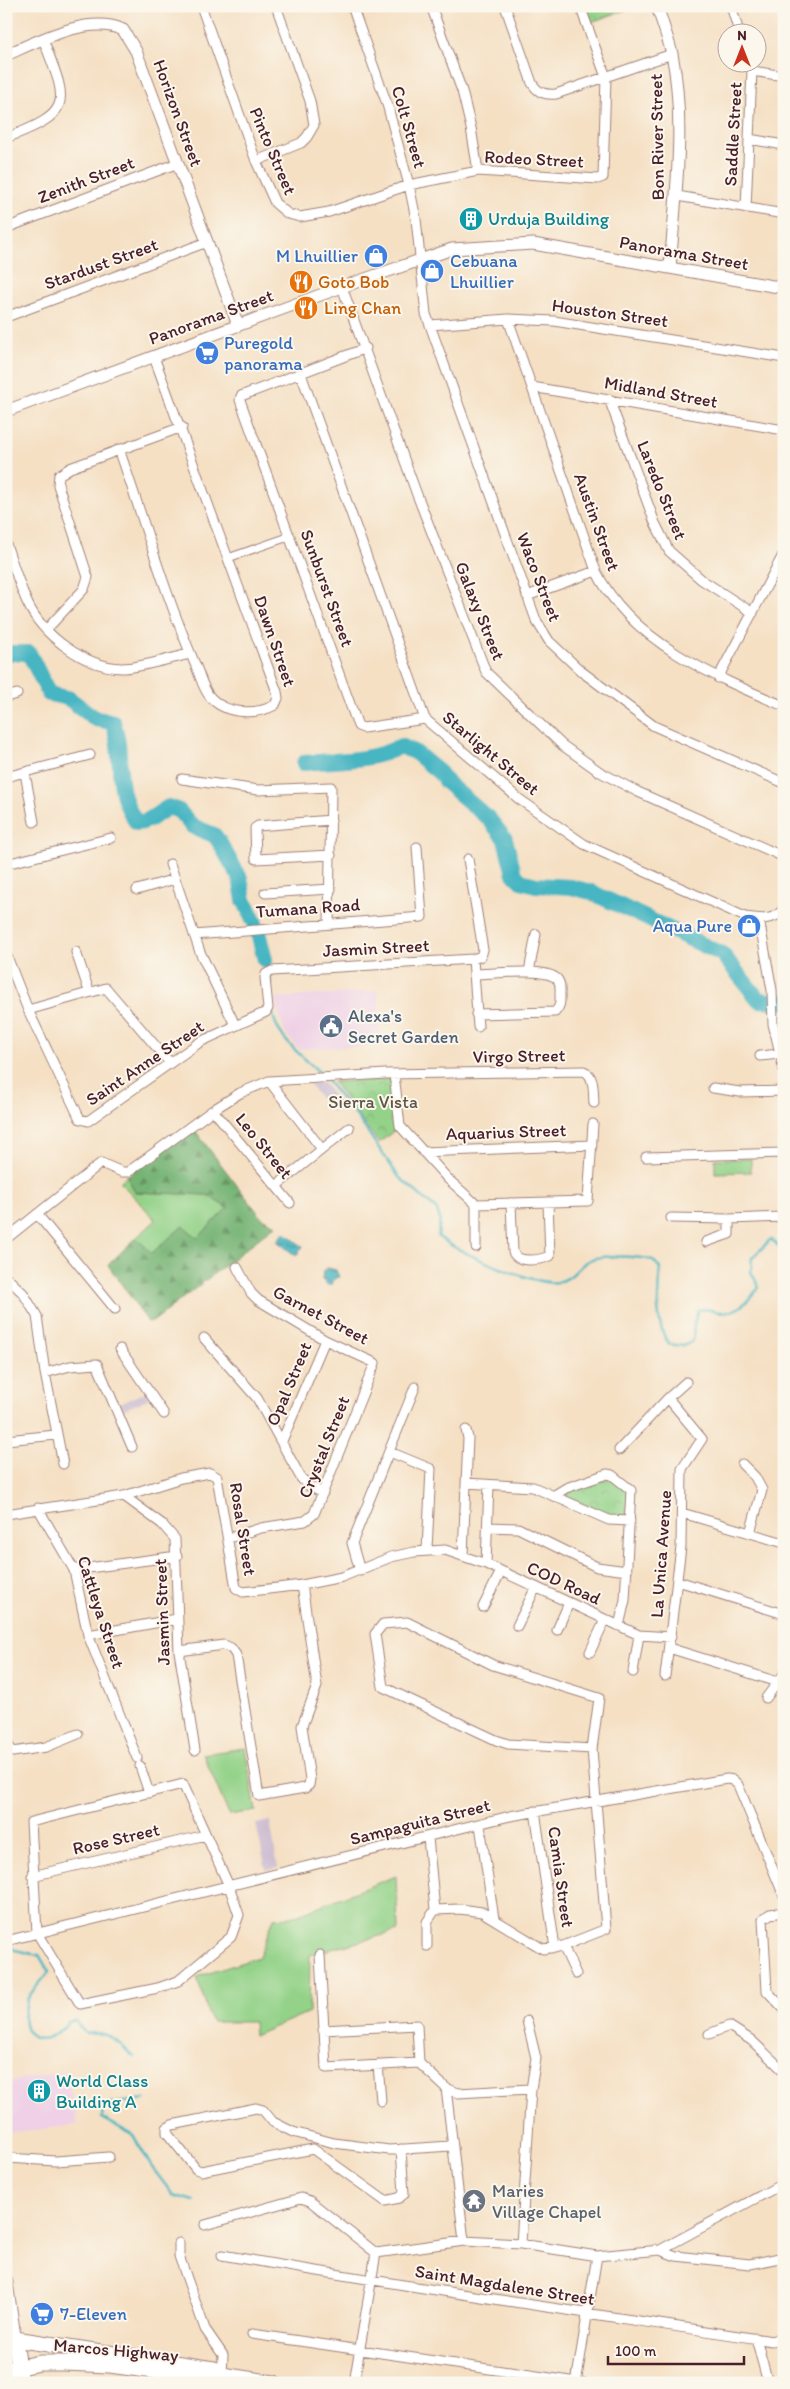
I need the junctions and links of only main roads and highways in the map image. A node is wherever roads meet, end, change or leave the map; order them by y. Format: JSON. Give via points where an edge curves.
{"nodes":[{"id":1,"x":6,"y":2280,"type":"edge"},
{"id":2,"x":11,"y":2340,"type":"edge"},
{"id":3,"x":15,"y":2374,"type":"edge"},
{"id":4,"x":222,"y":2375,"type":"junction"},
{"id":5,"x":274,"y":2383,"type":"edge"}],
"edges":[{"from":1,"to":2,"type":"main road"},
{"from":2,"to":3,"type":"main road"},
{"from":2,"to":4,"type":"main road","name":"Marcos Highway","via":[[214,2368]]},
{"from":3,"to":4,"type":"main road","name":"Marcos Highway","via":[[40,2363],[63,2362],[212,2379]]},
{"from":4,"to":5,"type":"main road","name":"Marcos Highway"}]}
